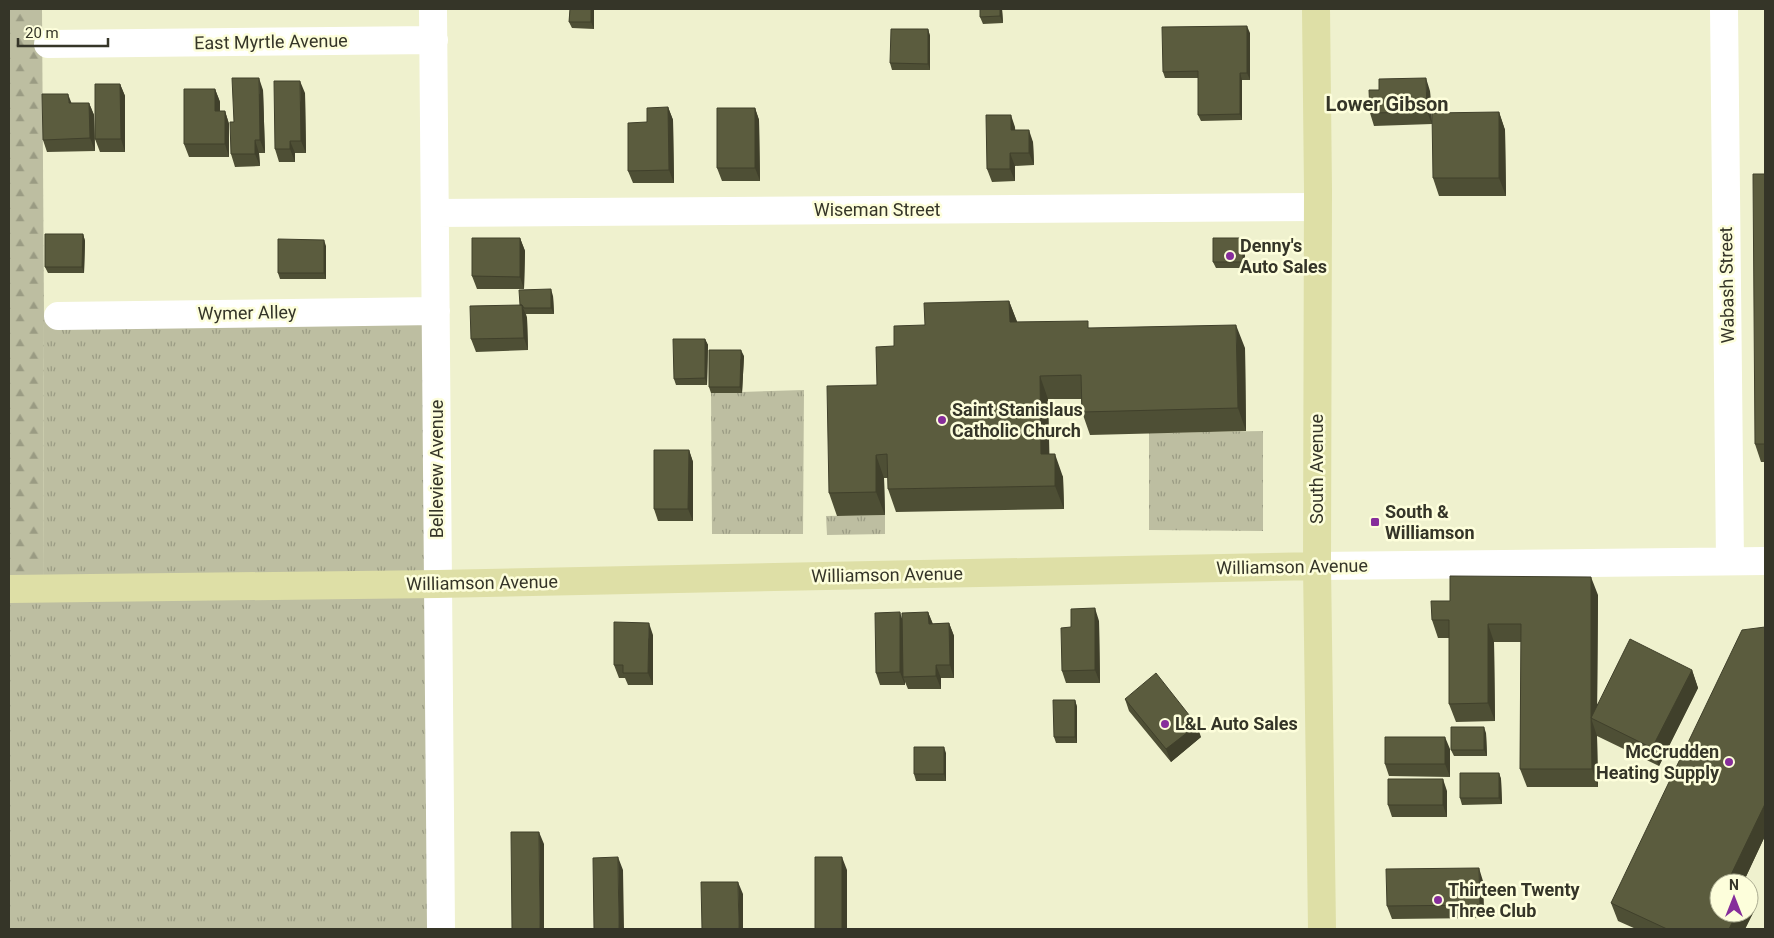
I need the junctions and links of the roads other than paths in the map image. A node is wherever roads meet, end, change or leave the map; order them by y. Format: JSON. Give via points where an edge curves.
{"nodes":[{"id":1,"x":434,"y":9,"type":"edge"},
{"id":2,"x":1316,"y":9,"type":"edge"},
{"id":3,"x":1724,"y":9,"type":"edge"},
{"id":4,"x":434,"y":40,"type":"junction"},
{"id":5,"x":48,"y":44,"type":"dead end"},
{"id":6,"x":1318,"y":207,"type":"junction"},
{"id":7,"x":435,"y":213,"type":"junction"},
{"id":8,"x":436,"y":311,"type":"junction"},
{"id":9,"x":58,"y":316,"type":"dead end"},
{"id":10,"x":1730,"y":561,"type":"junction"},
{"id":11,"x":1765,"y":561,"type":"edge"},
{"id":12,"x":1317,"y":566,"type":"junction"},
{"id":13,"x":438,"y":584,"type":"junction"},
{"id":14,"x":9,"y":590,"type":"edge"},
{"id":15,"x":441,"y":929,"type":"edge"},
{"id":16,"x":1322,"y":929,"type":"edge"}],
"edges":[{"from":1,"to":4,"type":"street","name":"Belleview Avenue"},
{"from":2,"to":6,"type":"main road","name":"South Avenue"},
{"from":3,"to":10,"type":"street","name":"Wabash Street"},
{"from":4,"to":5,"type":"street","name":"East Myrtle Avenue"},
{"from":4,"to":7,"type":"street","name":"Belleview Avenue"},
{"from":6,"to":7,"type":"street","name":"Wiseman Street"},
{"from":6,"to":12,"type":"main road","name":"South Avenue"},
{"from":7,"to":8,"type":"street","name":"Belleview Avenue"},
{"from":8,"to":9,"type":"street","name":"Wymer Alley"},
{"from":8,"to":13,"type":"street","name":"Belleview Avenue"},
{"from":10,"to":11,"type":"street","name":"Williamson Avenue"},
{"from":10,"to":12,"type":"street","name":"Williamson Avenue"},
{"from":12,"to":13,"type":"main road","name":"Williamson Avenue"},
{"from":12,"to":16,"type":"main road","name":"South Avenue"},
{"from":13,"to":14,"type":"main road","name":"Williamson Avenue"},
{"from":13,"to":15,"type":"street","name":"Belleview Avenue"}]}
